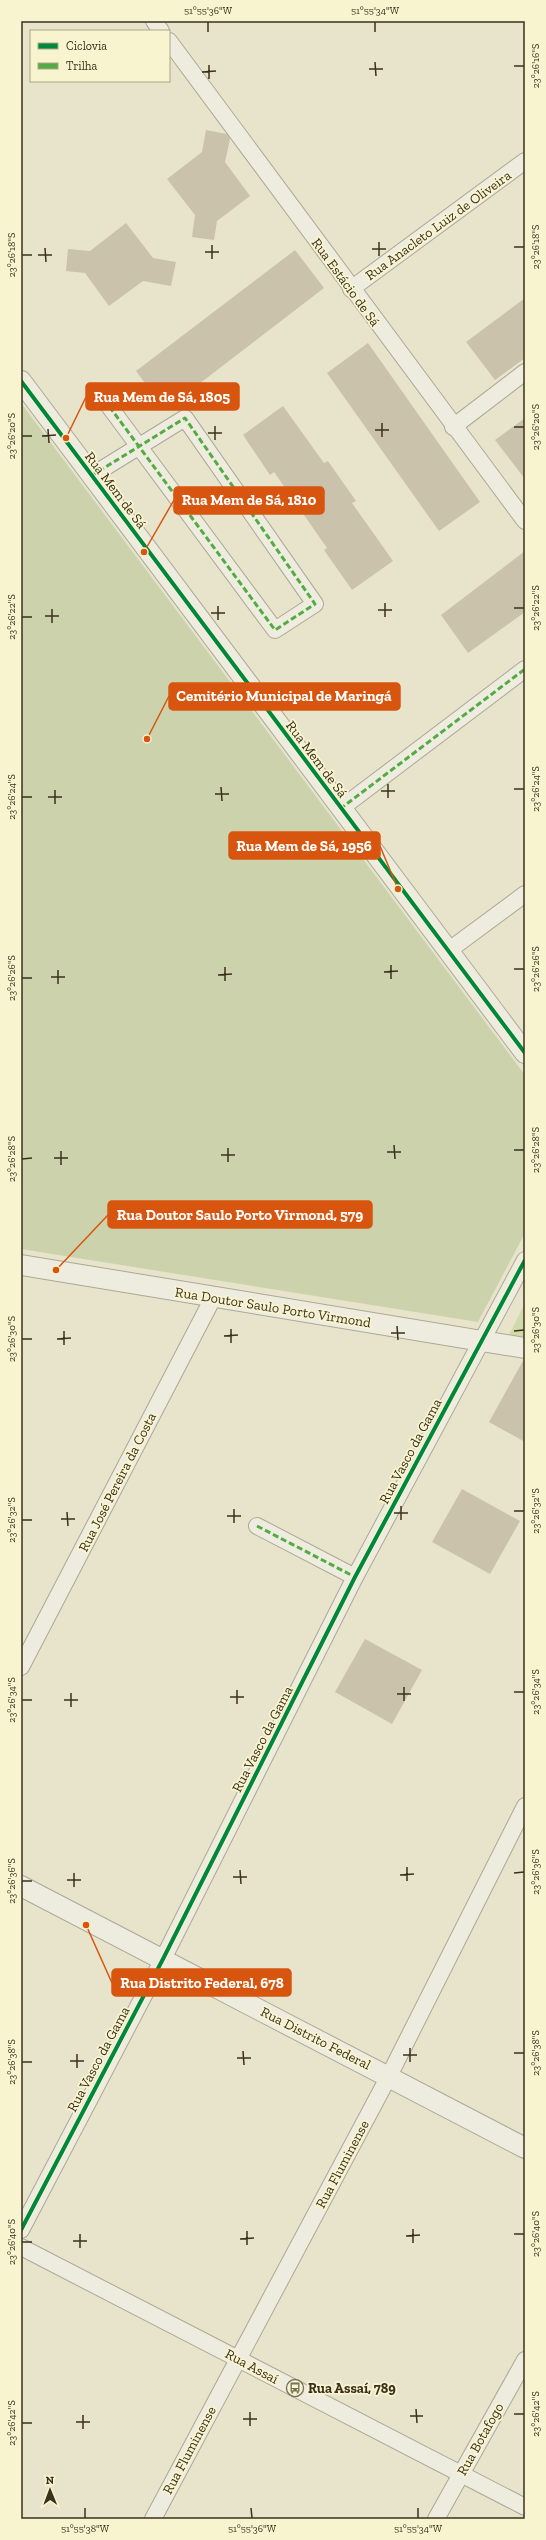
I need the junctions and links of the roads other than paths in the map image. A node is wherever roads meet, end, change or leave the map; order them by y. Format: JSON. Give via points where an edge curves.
{"nodes":[{"id":1,"x":154,"y":21,"type":"edge"},
{"id":2,"x":160,"y":30,"type":"edge"},
{"id":3,"x":170,"y":42,"type":"edge"},
{"id":4,"x":525,"y":161,"type":"edge"},
{"id":5,"x":352,"y":289,"type":"junction"},
{"id":6,"x":525,"y":372,"type":"edge"},
{"id":7,"x":21,"y":381,"type":"edge"},
{"id":8,"x":103,"y":398,"type":"dead end"},
{"id":9,"x":453,"y":427,"type":"junction"},
{"id":10,"x":139,"y":446,"type":"junction"},
{"id":11,"x":91,"y":476,"type":"junction"},
{"id":12,"x":525,"y":521,"type":"edge"},
{"id":13,"x":525,"y":670,"type":"edge"},
{"id":14,"x":340,"y":809,"type":"junction"},
{"id":15,"x":525,"y":894,"type":"edge"},
{"id":16,"x":448,"y":951,"type":"junction"},
{"id":17,"x":525,"y":1053,"type":"edge"},
{"id":18,"x":525,"y":1260,"type":"edge"},
{"id":19,"x":21,"y":1265,"type":"edge"},
{"id":20,"x":213,"y":1298,"type":"junction"},
{"id":21,"x":481,"y":1341,"type":"junction"},
{"id":22,"x":525,"y":1348,"type":"edge"},
{"id":23,"x":257,"y":1526,"type":"dead end"},
{"id":24,"x":355,"y":1577,"type":"junction"},
{"id":25,"x":21,"y":1667,"type":"edge"},
{"id":26,"x":525,"y":1806,"type":"edge"},
{"id":27,"x":21,"y":1886,"type":"edge"},
{"id":28,"x":164,"y":1960,"type":"junction"},
{"id":29,"x":389,"y":2076,"type":"junction"},
{"id":30,"x":525,"y":2148,"type":"edge"},
{"id":31,"x":21,"y":2230,"type":"edge"},
{"id":32,"x":21,"y":2247,"type":"edge"},
{"id":33,"x":238,"y":2359,"type":"junction"},
{"id":34,"x":525,"y":2360,"type":"edge"},
{"id":35,"x":460,"y":2474,"type":"junction"},
{"id":36,"x":525,"y":2507,"type":"edge"},
{"id":37,"x":153,"y":2519,"type":"edge"},
{"id":38,"x":436,"y":2519,"type":"edge"}],
"edges":[{"from":1,"to":2,"type":"street"},
{"from":3,"to":5,"type":"street","name":"Rua Estácio de Sá"},
{"from":4,"to":5,"type":"street","name":"Rua Anacleto Luiz de Oliveira"},
{"from":5,"to":9,"type":"street","name":"Rua Estácio de Sá"},
{"from":6,"to":9,"type":"street"},
{"from":7,"to":11,"type":"street","name":"Rua Mem de Sá"},
{"from":8,"to":10,"type":"street"},
{"from":9,"to":12,"type":"street","name":"Rua Estácio de Sá"},
{"from":10,"to":10,"type":"street","via":[[275,630],[315,604],[185,418]]},
{"from":10,"to":11,"type":"street"},
{"from":11,"to":14,"type":"street","name":"Rua Mem de Sá"},
{"from":13,"to":14,"type":"street"},
{"from":14,"to":16,"type":"street","name":"Rua Mem de Sá"},
{"from":15,"to":16,"type":"street"},
{"from":16,"to":17,"type":"street","name":"Rua Mem de Sá"},
{"from":18,"to":21,"type":"street","name":"Rua Vasco da Gama"},
{"from":19,"to":20,"type":"street","name":"Rua Doutor Saulo Porto Virmond"},
{"from":20,"to":21,"type":"street","name":"Rua Doutor Saulo Porto Virmond"},
{"from":20,"to":25,"type":"street","name":"Rua José Pereira da Costa"},
{"from":21,"to":22,"type":"street","name":"Rua Doutor Saulo Porto Virmond"},
{"from":21,"to":24,"type":"street","name":"Rua Vasco da Gama"},
{"from":23,"to":24,"type":"street"},
{"from":24,"to":28,"type":"street","name":"Rua Vasco da Gama"},
{"from":26,"to":29,"type":"street","name":"Rua Fluminense"},
{"from":27,"to":28,"type":"street","name":"Rua Distrito Federal"},
{"from":28,"to":29,"type":"street","name":"Rua Distrito Federal"},
{"from":28,"to":31,"type":"street","name":"Rua Vasco da Gama"},
{"from":29,"to":30,"type":"street","name":"Rua Distrito Federal"},
{"from":29,"to":33,"type":"street","name":"Rua Fluminense"},
{"from":32,"to":33,"type":"street","name":"Rua Assaí"},
{"from":33,"to":35,"type":"street","name":"Rua Assaí"},
{"from":33,"to":37,"type":"street","name":"Rua Fluminense"},
{"from":34,"to":35,"type":"street","name":"Rua Botafogo"},
{"from":35,"to":36,"type":"street","name":"Rua Assaí"},
{"from":35,"to":38,"type":"street","name":"Rua Botafogo"}]}
